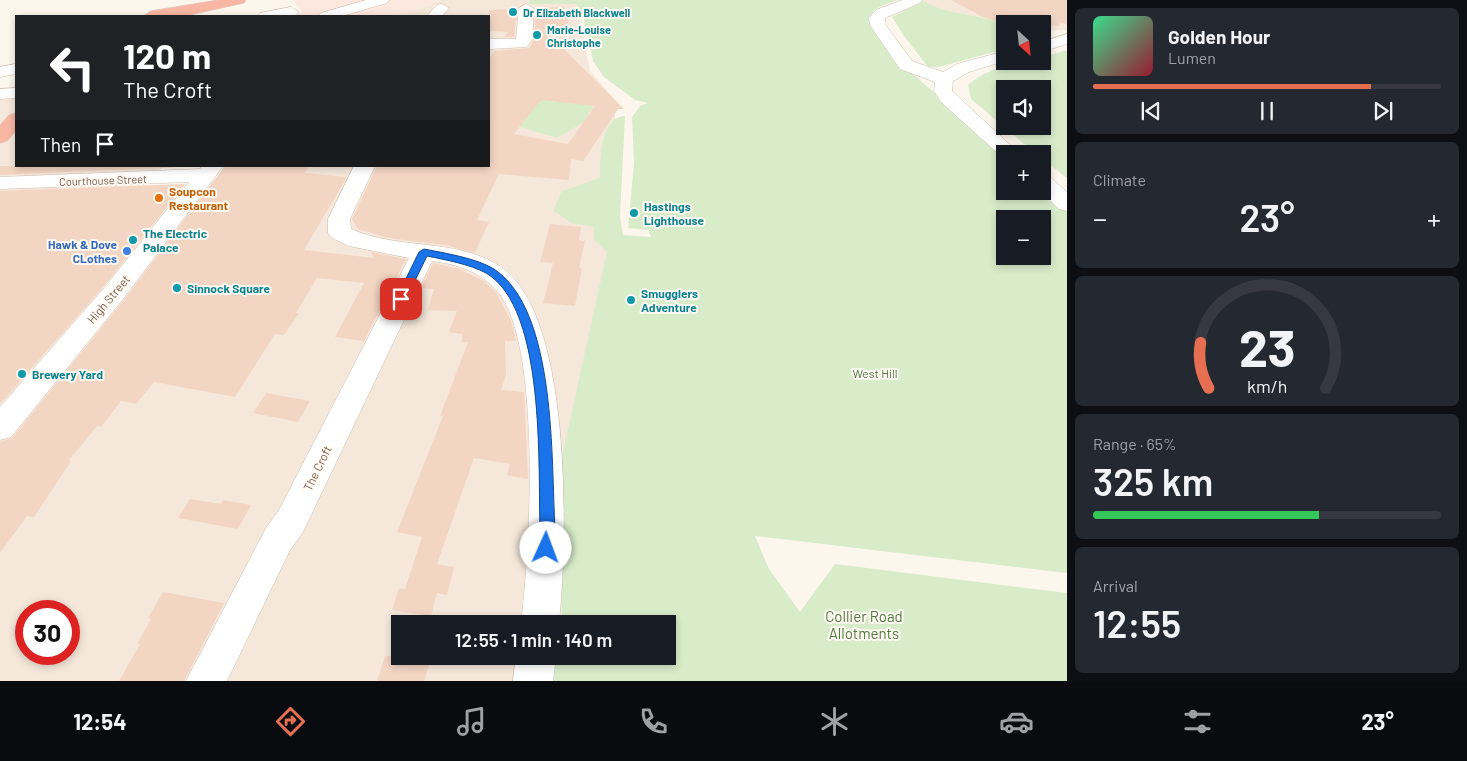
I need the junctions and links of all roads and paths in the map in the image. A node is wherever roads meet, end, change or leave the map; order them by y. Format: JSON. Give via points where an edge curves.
{"nodes":[{"id":1,"x":218,"y":0,"type":"edge"},
{"id":2,"x":239,"y":0,"type":"edge"},
{"id":3,"x":382,"y":0,"type":"edge"},
{"id":4,"x":915,"y":0,"type":"edge"},
{"id":5,"x":288,"y":6,"type":"edge"},
{"id":6,"x":526,"y":8,"type":"dead end"},
{"id":7,"x":155,"y":15,"type":"edge"},
{"id":8,"x":160,"y":15,"type":"edge"},
{"id":9,"x":267,"y":15,"type":"edge"},
{"id":10,"x":330,"y":15,"type":"edge"},
{"id":11,"x":1067,"y":39,"type":"edge"},
{"id":12,"x":490,"y":44,"type":"edge"},
{"id":13,"x":1051,"y":44,"type":"edge"},
{"id":14,"x":13,"y":59,"type":"edge"},
{"id":15,"x":996,"y":59,"type":"edge"},
{"id":16,"x":0,"y":72,"type":"edge"},
{"id":17,"x":944,"y":79,"type":"junction"},
{"id":18,"x":15,"y":93,"type":"edge"},
{"id":19,"x":0,"y":94,"type":"edge"},
{"id":20,"x":15,"y":119,"type":"edge"},
{"id":21,"x":0,"y":137,"type":"edge"},
{"id":22,"x":1000,"y":145,"type":"edge"},
{"id":23,"x":365,"y":167,"type":"edge"},
{"id":24,"x":209,"y":171,"type":"edge"},
{"id":25,"x":0,"y":183,"type":"edge"},
{"id":26,"x":1051,"y":190,"type":"edge"},
{"id":27,"x":1067,"y":204,"type":"edge"},
{"id":28,"x":424,"y":252,"type":"junction"},
{"id":29,"x":0,"y":428,"type":"edge"},
{"id":30,"x":541,"y":615,"type":"edge"},
{"id":31,"x":535,"y":665,"type":"edge"},
{"id":32,"x":206,"y":681,"type":"edge"},
{"id":33,"x":533,"y":681,"type":"edge"}],
"edges":[{"from":1,"to":7,"type":"highway"},
{"from":2,"to":8,"type":"highway"},
{"from":3,"to":10,"type":"street"},
{"from":4,"to":17,"type":"street","via":[[881,13],[877,18],[878,25],[906,65]]},
{"from":5,"to":9,"type":"street"},
{"from":6,"to":12,"type":"street","via":[[522,44]]},
{"from":11,"to":13,"type":"street"},
{"from":14,"to":16,"type":"street"},
{"from":15,"to":17,"type":"street","via":[[963,68]]},
{"from":17,"to":22,"type":"street","via":[[943,91],[947,98]]},
{"from":18,"to":19,"type":"street"},
{"from":20,"to":21,"type":"highway"},
{"from":23,"to":28,"type":"street","via":[[339,219],[340,233],[352,239]]},
{"from":24,"to":25,"type":"street","name":"Courthouse Street"},
{"from":24,"to":29,"type":"street","name":"High Street","via":[[114,293]]},
{"from":26,"to":27,"type":"street"},
{"from":28,"to":30,"type":"street","via":[[489,271],[505,285],[520,306],[541,384],[547,529]]},
{"from":28,"to":32,"type":"street","name":"The Croft","via":[[291,521],[278,539]]},
{"from":31,"to":33,"type":"street"}]}
